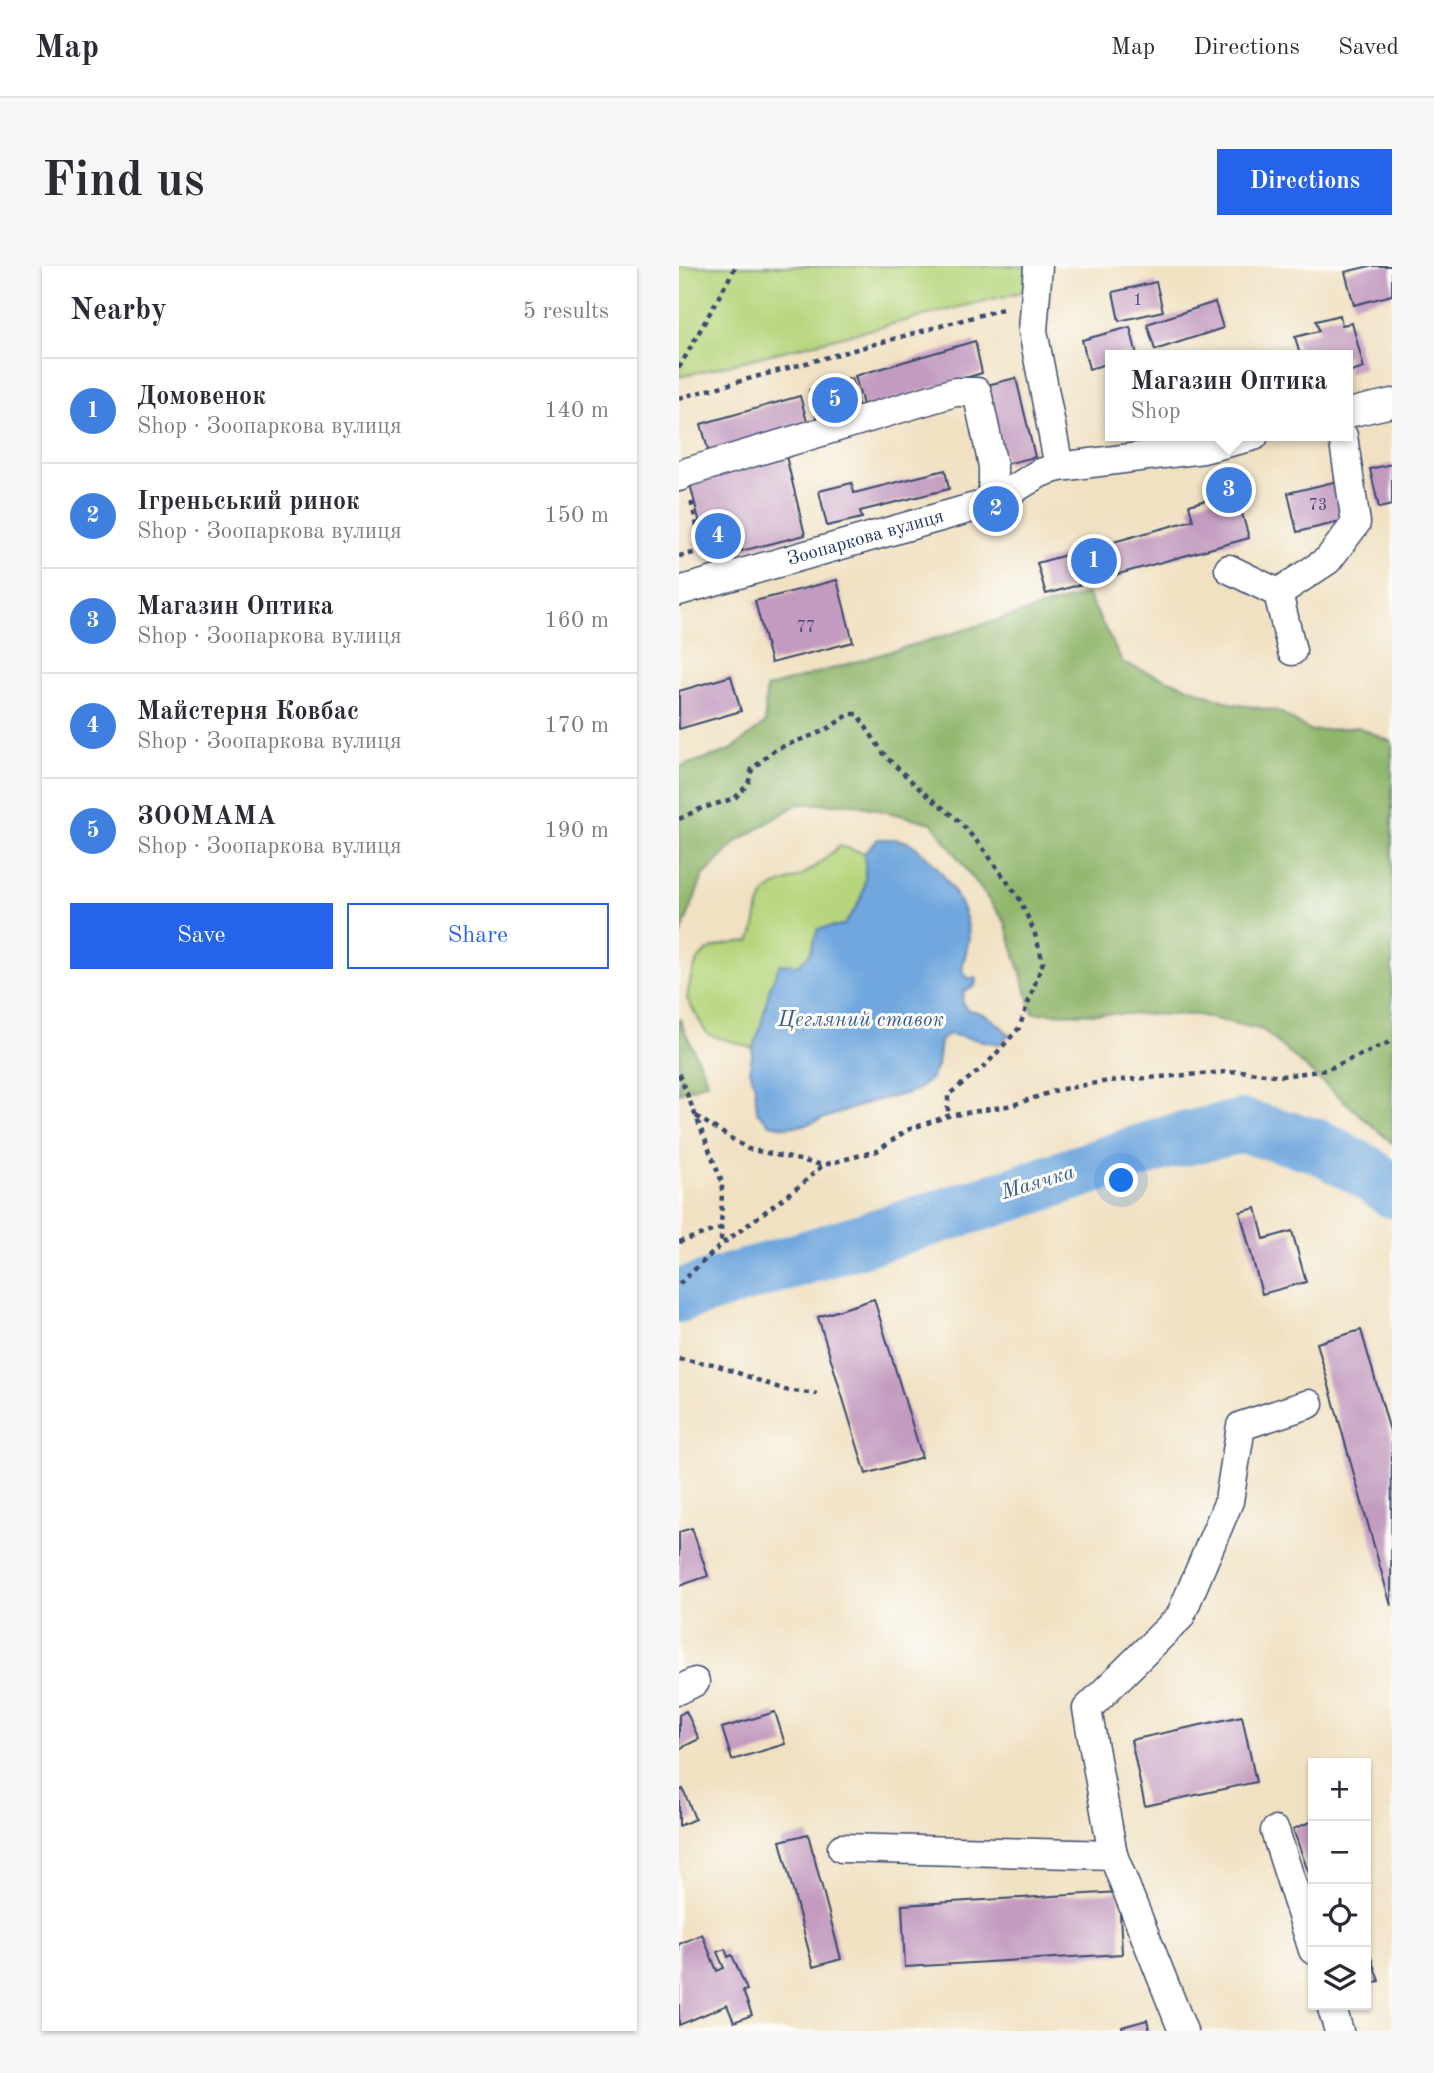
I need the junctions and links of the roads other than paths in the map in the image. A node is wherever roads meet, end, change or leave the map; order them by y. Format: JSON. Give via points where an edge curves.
{"nodes":[{"id":1,"x":1038,"y":266,"type":"edge"},
{"id":2,"x":1392,"y":403,"type":"edge"},
{"id":3,"x":1353,"y":412,"type":"edge"},
{"id":4,"x":1234,"y":441,"type":"edge"},
{"id":5,"x":1344,"y":441,"type":"edge"},
{"id":6,"x":1059,"y":467,"type":"junction"},
{"id":7,"x":682,"y":475,"type":"edge"},
{"id":8,"x":993,"y":502,"type":"junction"},
{"id":9,"x":1229,"y":569,"type":"dead end"},
{"id":10,"x":680,"y":589,"type":"edge"},
{"id":11,"x":1278,"y":593,"type":"junction"},
{"id":12,"x":1292,"y":651,"type":"dead end"},
{"id":13,"x":1308,"y":1404,"type":"dead end"},
{"id":14,"x":1275,"y":1831,"type":"dead end"},
{"id":15,"x":842,"y":1848,"type":"dead end"},
{"id":16,"x":1113,"y":1855,"type":"junction"},
{"id":17,"x":1312,"y":1947,"type":"edge"},
{"id":18,"x":1333,"y":2010,"type":"edge"},
{"id":19,"x":1184,"y":2031,"type":"edge"},
{"id":20,"x":1339,"y":2031,"type":"edge"}],
"edges":[{"from":1,"to":6,"type":"street","via":[[1033,331]]},
{"from":2,"to":3,"type":"street"},
{"from":4,"to":6,"type":"street","name":"Зоопаркова вулиця"},
{"from":5,"to":11,"type":"street","via":[[1356,523],[1328,560]]},
{"from":6,"to":8,"type":"street","name":"Зоопаркова вулиця","via":[[1040,472]]},
{"from":7,"to":8,"type":"street","via":[[955,392],[977,392],[993,467]]},
{"from":8,"to":10,"type":"street","name":"Зоопаркова вулиця"},
{"from":9,"to":11,"type":"street"},
{"from":11,"to":12,"type":"street"},
{"from":13,"to":16,"type":"street","via":[[1241,1426],[1229,1500],[1180,1617],[1087,1709]]},
{"from":14,"to":17,"type":"street"},
{"from":15,"to":16,"type":"street"},
{"from":16,"to":19,"type":"street"},
{"from":18,"to":20,"type":"street"}]}
